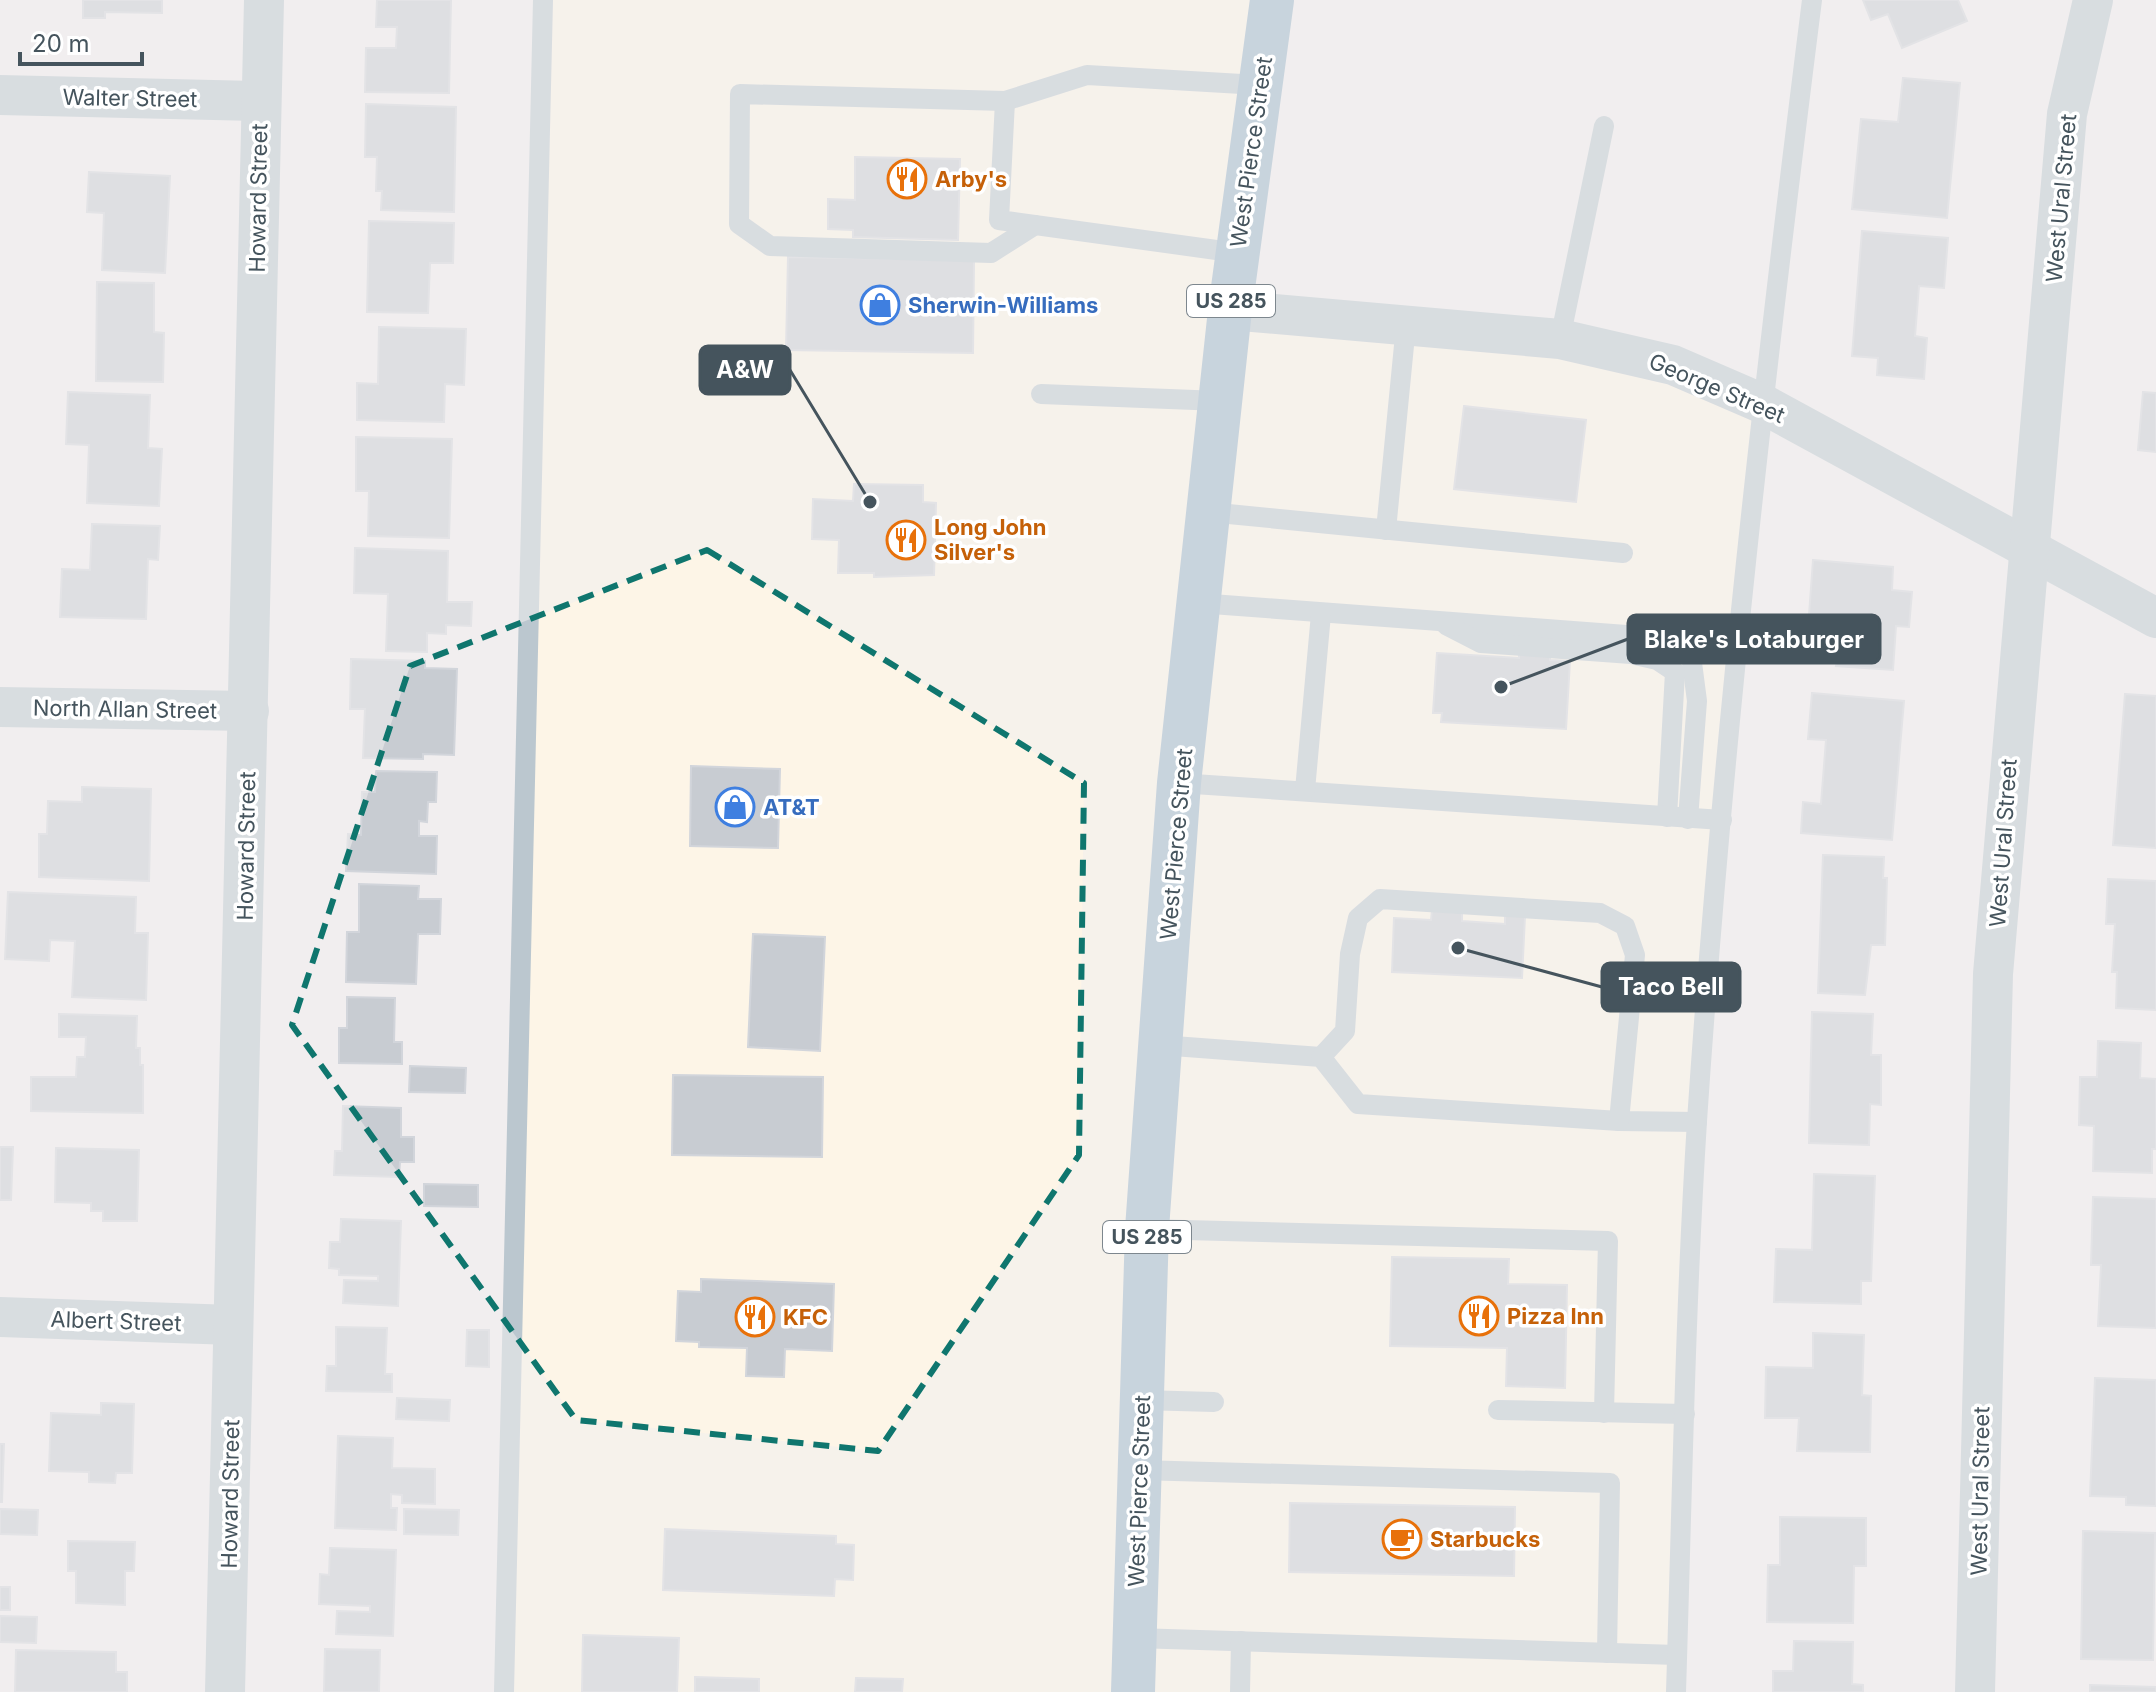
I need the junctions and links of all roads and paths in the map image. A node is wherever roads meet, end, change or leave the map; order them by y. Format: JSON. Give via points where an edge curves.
{"nodes":[{"id":1,"x":264,"y":0,"type":"edge"},
{"id":2,"x":543,"y":0,"type":"edge"},
{"id":3,"x":1272,"y":0,"type":"edge"},
{"id":4,"x":1812,"y":0,"type":"edge"},
{"id":5,"x":2093,"y":0,"type":"edge"},
{"id":6,"x":1259,"y":85,"type":"junction"},
{"id":7,"x":0,"y":95,"type":"edge"},
{"id":8,"x":260,"y":101,"type":"junction"},
{"id":9,"x":1005,"y":101,"type":"junction"},
{"id":10,"x":1604,"y":126,"type":"dead end"},
{"id":11,"x":1035,"y":225,"type":"junction"},
{"id":12,"x":1238,"y":253,"type":"junction"},
{"id":13,"x":1230,"y":310,"type":"junction"},
{"id":14,"x":1406,"y":325,"type":"junction"},
{"id":15,"x":1560,"y":339,"type":"junction"},
{"id":16,"x":1041,"y":394,"type":"dead end"},
{"id":17,"x":1220,"y":401,"type":"junction"},
{"id":18,"x":1761,"y":403,"type":"junction"},
{"id":19,"x":1208,"y":512,"type":"junction"},
{"id":20,"x":1386,"y":530,"type":"junction"},
{"id":21,"x":2029,"y":551,"type":"junction"},
{"id":22,"x":1623,"y":553,"type":"dead end"},
{"id":23,"x":1198,"y":603,"type":"junction"},
{"id":24,"x":1321,"y":614,"type":"junction"},
{"id":25,"x":2156,"y":618,"type":"edge"},
{"id":26,"x":0,"y":707,"type":"edge"},
{"id":27,"x":249,"y":711,"type":"junction"},
{"id":28,"x":1179,"y":783,"type":"junction"},
{"id":29,"x":1305,"y":790,"type":"junction"},
{"id":30,"x":1678,"y":818,"type":"junction"},
{"id":31,"x":1722,"y":820,"type":"junction"},
{"id":32,"x":1160,"y":1045,"type":"junction"},
{"id":33,"x":1321,"y":1057,"type":"junction"},
{"id":34,"x":1619,"y":1121,"type":"junction"},
{"id":35,"x":1697,"y":1122,"type":"junction"},
{"id":36,"x":1147,"y":1229,"type":"junction"},
{"id":37,"x":0,"y":1317,"type":"edge"},
{"id":38,"x":233,"y":1325,"type":"junction"},
{"id":39,"x":1141,"y":1400,"type":"junction"},
{"id":40,"x":1214,"y":1402,"type":"dead end"},
{"id":41,"x":1498,"y":1410,"type":"dead end"},
{"id":42,"x":1604,"y":1413,"type":"junction"},
{"id":43,"x":1685,"y":1414,"type":"junction"},
{"id":44,"x":1139,"y":1470,"type":"junction"},
{"id":45,"x":1135,"y":1638,"type":"junction"},
{"id":46,"x":1241,"y":1641,"type":"junction"},
{"id":47,"x":1607,"y":1653,"type":"junction"},
{"id":48,"x":1677,"y":1655,"type":"junction"},
{"id":49,"x":225,"y":1692,"type":"edge"},
{"id":50,"x":504,"y":1692,"type":"edge"},
{"id":51,"x":1133,"y":1692,"type":"edge"},
{"id":52,"x":1240,"y":1692,"type":"edge"},
{"id":53,"x":1676,"y":1692,"type":"edge"},
{"id":54,"x":1975,"y":1692,"type":"edge"}],
"edges":[{"from":1,"to":8,"type":"street","name":"Howard Street"},
{"from":2,"to":50,"type":"lane"},
{"from":3,"to":6,"type":"highway","name":"West Pierce Street","number":"US 285"},
{"from":4,"to":18,"type":"lane"},
{"from":5,"to":21,"type":"street","name":"West Ural Street","via":[[2067,114]]},
{"from":6,"to":9,"type":"lane","via":[[1087,75]]},
{"from":6,"to":12,"type":"highway","name":"West Pierce Street","number":"US 285"},
{"from":7,"to":8,"type":"street","name":"Walter Street"},
{"from":8,"to":27,"type":"street","name":"Howard Street"},
{"from":9,"to":11,"type":"lane","via":[[999,220]]},
{"from":9,"to":11,"type":"lane","via":[[740,94],[739,224],[770,246],[991,253]]},
{"from":10,"to":15,"type":"lane"},
{"from":11,"to":12,"type":"lane"},
{"from":12,"to":13,"type":"highway","name":"West Pierce Street","number":"US 285"},
{"from":13,"to":14,"type":"street","name":"George Street"},
{"from":13,"to":17,"type":"highway","name":"West Pierce Street","number":"US 285"},
{"from":14,"to":15,"type":"street","name":"George Street"},
{"from":14,"to":20,"type":"lane"},
{"from":15,"to":18,"type":"street","name":"George Street","via":[[1673,365]]},
{"from":16,"to":17,"type":"lane"},
{"from":17,"to":19,"type":"highway","name":"West Pierce Street","number":"US 285"},
{"from":18,"to":21,"type":"street","name":"George Street"},
{"from":18,"to":31,"type":"lane"},
{"from":19,"to":20,"type":"lane"},
{"from":19,"to":23,"type":"highway","name":"West Pierce Street","number":"US 285"},
{"from":20,"to":22,"type":"lane"},
{"from":21,"to":25,"type":"street","name":"George Street"},
{"from":21,"to":54,"type":"street","name":"West Ural Street","via":[[1993,974]]},
{"from":23,"to":24,"type":"lane"},
{"from":23,"to":28,"type":"highway","name":"West Pierce Street","number":"US 285"},
{"from":24,"to":29,"type":"lane"},
{"from":24,"to":30,"type":"lane","via":[[1666,638],[1691,655],[1697,701]]},
{"from":26,"to":27,"type":"street","name":"North Allan Street"},
{"from":27,"to":38,"type":"street","name":"Howard Street"},
{"from":28,"to":29,"type":"lane"},
{"from":28,"to":32,"type":"highway","name":"West Pierce Street","number":"US 285"},
{"from":29,"to":30,"type":"lane"},
{"from":30,"to":31,"type":"lane"},
{"from":31,"to":35,"type":"lane"},
{"from":32,"to":33,"type":"lane"},
{"from":32,"to":36,"type":"highway","name":"West Pierce Street","number":"US 285"},
{"from":33,"to":34,"type":"lane","via":[[1358,1104]]},
{"from":33,"to":34,"type":"lane","via":[[1345,1031],[1358,918],[1380,899],[1600,913],[1625,926],[1635,955]]},
{"from":34,"to":35,"type":"lane"},
{"from":35,"to":43,"type":"lane"},
{"from":36,"to":39,"type":"highway","name":"West Pierce Street","number":"US 285"},
{"from":36,"to":42,"type":"lane","via":[[1608,1241]]},
{"from":37,"to":38,"type":"street","name":"Albert Street"},
{"from":38,"to":49,"type":"street","name":"Howard Street"},
{"from":39,"to":40,"type":"lane"},
{"from":39,"to":44,"type":"highway","name":"West Pierce Street","number":"US 285"},
{"from":41,"to":42,"type":"lane"},
{"from":42,"to":43,"type":"lane"},
{"from":43,"to":48,"type":"lane"},
{"from":44,"to":45,"type":"highway","name":"West Pierce Street","number":"US 285"},
{"from":44,"to":47,"type":"lane","via":[[1610,1483]]},
{"from":45,"to":46,"type":"lane"},
{"from":45,"to":51,"type":"highway","name":"West Pierce Street","number":"US 285"},
{"from":46,"to":47,"type":"lane"},
{"from":46,"to":52,"type":"lane"},
{"from":47,"to":48,"type":"lane"},
{"from":48,"to":53,"type":"lane"}]}
